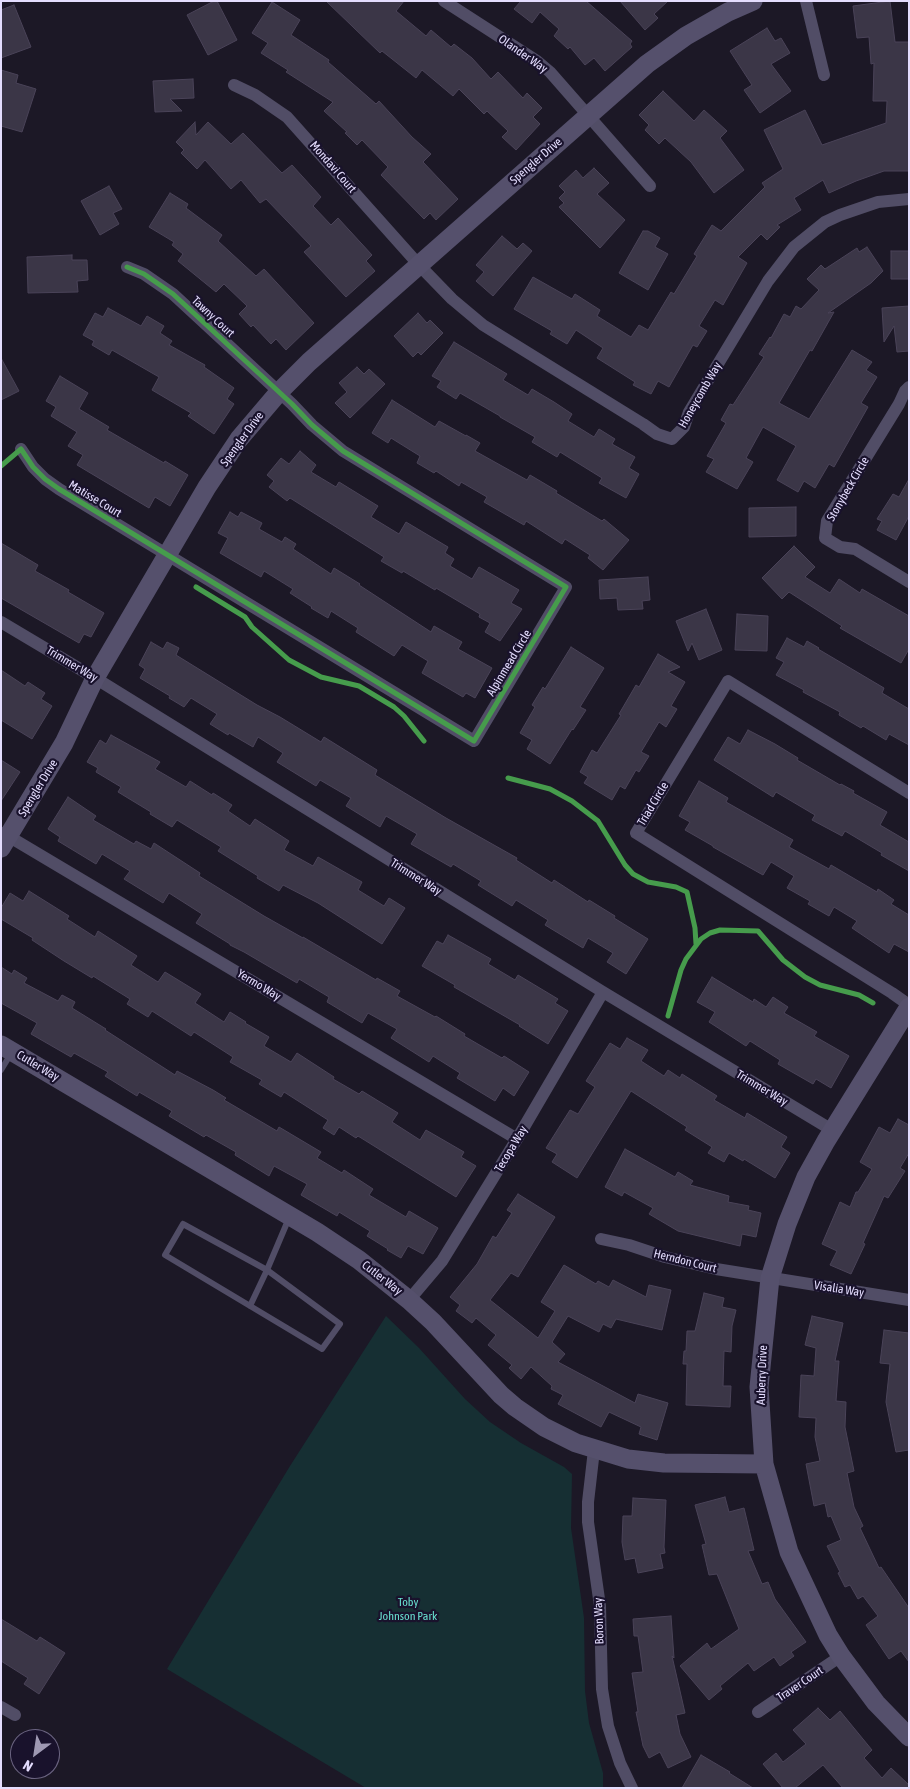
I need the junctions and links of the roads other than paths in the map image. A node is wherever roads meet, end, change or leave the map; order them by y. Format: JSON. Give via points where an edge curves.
{"nodes":[{"id":1,"x":444,"y":1,"type":"edge"},
{"id":2,"x":753,"y":1,"type":"edge"},
{"id":3,"x":806,"y":1,"type":"edge"},
{"id":4,"x":462,"y":6,"type":"edge"},
{"id":5,"x":824,"y":75,"type":"dead end"},
{"id":6,"x":234,"y":85,"type":"dead end"},
{"id":7,"x":588,"y":115,"type":"junction"},
{"id":8,"x":650,"y":186,"type":"dead end"},
{"id":9,"x":909,"y":199,"type":"edge"},
{"id":10,"x":419,"y":265,"type":"junction"},
{"id":11,"x":127,"y":267,"type":"dead end"},
{"id":12,"x":909,"y":387,"type":"edge"},
{"id":13,"x":278,"y":392,"type":"junction"},
{"id":14,"x":21,"y":450,"type":"dead end"},
{"id":15,"x":168,"y":554,"type":"junction"},
{"id":16,"x":909,"y":582,"type":"edge"},
{"id":17,"x":1,"y":622,"type":"edge"},
{"id":18,"x":95,"y":678,"type":"junction"},
{"id":19,"x":909,"y":793,"type":"edge"},
{"id":20,"x":4,"y":838,"type":"edge"},
{"id":21,"x":603,"y":992,"type":"junction"},
{"id":22,"x":909,"y":1006,"type":"edge"},
{"id":23,"x":7,"y":1048,"type":"edge"},
{"id":24,"x":1,"y":1070,"type":"edge"},
{"id":25,"x":832,"y":1130,"type":"junction"},
{"id":26,"x":517,"y":1139,"type":"junction"},
{"id":27,"x":289,"y":1216,"type":"junction"},
{"id":28,"x":601,"y":1239,"type":"dead end"},
{"id":29,"x":267,"y":1270,"type":"junction"},
{"id":30,"x":770,"y":1278,"type":"junction"},
{"id":31,"x":409,"y":1300,"type":"junction"},
{"id":32,"x":909,"y":1300,"type":"edge"},
{"id":33,"x":250,"y":1306,"type":"junction"},
{"id":34,"x":594,"y":1450,"type":"junction"},
{"id":35,"x":764,"y":1464,"type":"junction"},
{"id":36,"x":841,"y":1656,"type":"junction"},
{"id":37,"x":1,"y":1707,"type":"edge"},
{"id":38,"x":758,"y":1712,"type":"dead end"},
{"id":39,"x":15,"y":1715,"type":"dead end"},
{"id":40,"x":909,"y":1737,"type":"edge"},
{"id":41,"x":632,"y":1788,"type":"edge"}],
"edges":[{"from":1,"to":4,"type":"street","name":"Olander Way"},
{"from":2,"to":7,"type":"street","name":"Spengler Drive","via":[[686,36],[647,64]]},
{"from":3,"to":5,"type":"street"},
{"from":4,"to":7,"type":"street","name":"Olander Way","via":[[550,72]]},
{"from":6,"to":10,"type":"street","name":"Mondavi Court","via":[[288,117]]},
{"from":7,"to":8,"type":"street"},
{"from":7,"to":10,"type":"street","name":"Spengler Drive"},
{"from":9,"to":10,"type":"street","name":"Honeycomb Way","via":[[878,202],[840,215],[825,222],[794,247],[768,280],[689,412],[684,427],[672,439],[657,434],[500,337],[452,299]]},
{"from":10,"to":13,"type":"street","name":"Spengler Drive"},
{"from":11,"to":13,"type":"street","name":"Tawny Court","via":[[144,274],[173,294]]},
{"from":12,"to":16,"type":"street","name":"Stonybeck Circle","via":[[827,521],[825,538],[840,547],[855,549]]},
{"from":13,"to":15,"type":"street","name":"Spengler Drive","via":[[239,439]]},
{"from":13,"to":15,"type":"street","name":"Alpinmead Circle","via":[[312,425],[360,463],[566,587],[474,742]]},
{"from":14,"to":15,"type":"street","name":"Matisse Court","via":[[33,467],[59,489]]},
{"from":15,"to":18,"type":"street","name":"Spengler Drive"},
{"from":17,"to":18,"type":"street","name":"Trimmer Way"},
{"from":18,"to":20,"type":"street","name":"Spengler Drive","via":[[64,743]]},
{"from":18,"to":21,"type":"street","name":"Trimmer Way"},
{"from":19,"to":22,"type":"street","name":"Triad Circle","via":[[728,681],[636,833]]},
{"from":20,"to":26,"type":"street","name":"Yermo Way"},
{"from":21,"to":25,"type":"street","name":"Trimmer Way"},
{"from":21,"to":26,"type":"street","name":"Tecopa Way"},
{"from":22,"to":25,"type":"street","name":"Auberry Drive"},
{"from":23,"to":24,"type":"lane"},
{"from":23,"to":27,"type":"street","name":"Cutler Way"},
{"from":25,"to":30,"type":"street","name":"Auberry Drive","via":[[790,1216]]},
{"from":26,"to":31,"type":"street","name":"Tecopa Way","via":[[442,1261]]},
{"from":27,"to":29,"type":"lane"},
{"from":27,"to":31,"type":"street","name":"Cutler Way","via":[[359,1260]]},
{"from":28,"to":30,"type":"street","name":"Herndon Court","via":[[707,1267]]},
{"from":29,"to":33,"type":"lane"},
{"from":29,"to":33,"type":"lane","via":[[340,1324],[322,1349]]},
{"from":29,"to":33,"type":"lane","via":[[183,1224],[165,1255]]},
{"from":30,"to":32,"type":"street","name":"Visalia Way"},
{"from":30,"to":35,"type":"street","name":"Auberry Drive","via":[[759,1387]]},
{"from":31,"to":34,"type":"street","name":"Cutler Way","via":[[515,1407],[544,1427]]},
{"from":34,"to":35,"type":"street","name":"Cutler Way","via":[[628,1459],[664,1463]]},
{"from":34,"to":41,"type":"street","name":"Boron Way","via":[[588,1522],[600,1606],[602,1689],[608,1726]]},
{"from":35,"to":36,"type":"street","name":"Auberry Drive","via":[[789,1552]]},
{"from":36,"to":38,"type":"street","name":"Traver Court"},
{"from":36,"to":40,"type":"street","name":"Auberry Drive","via":[[876,1703]]},
{"from":37,"to":39,"type":"street"}]}
